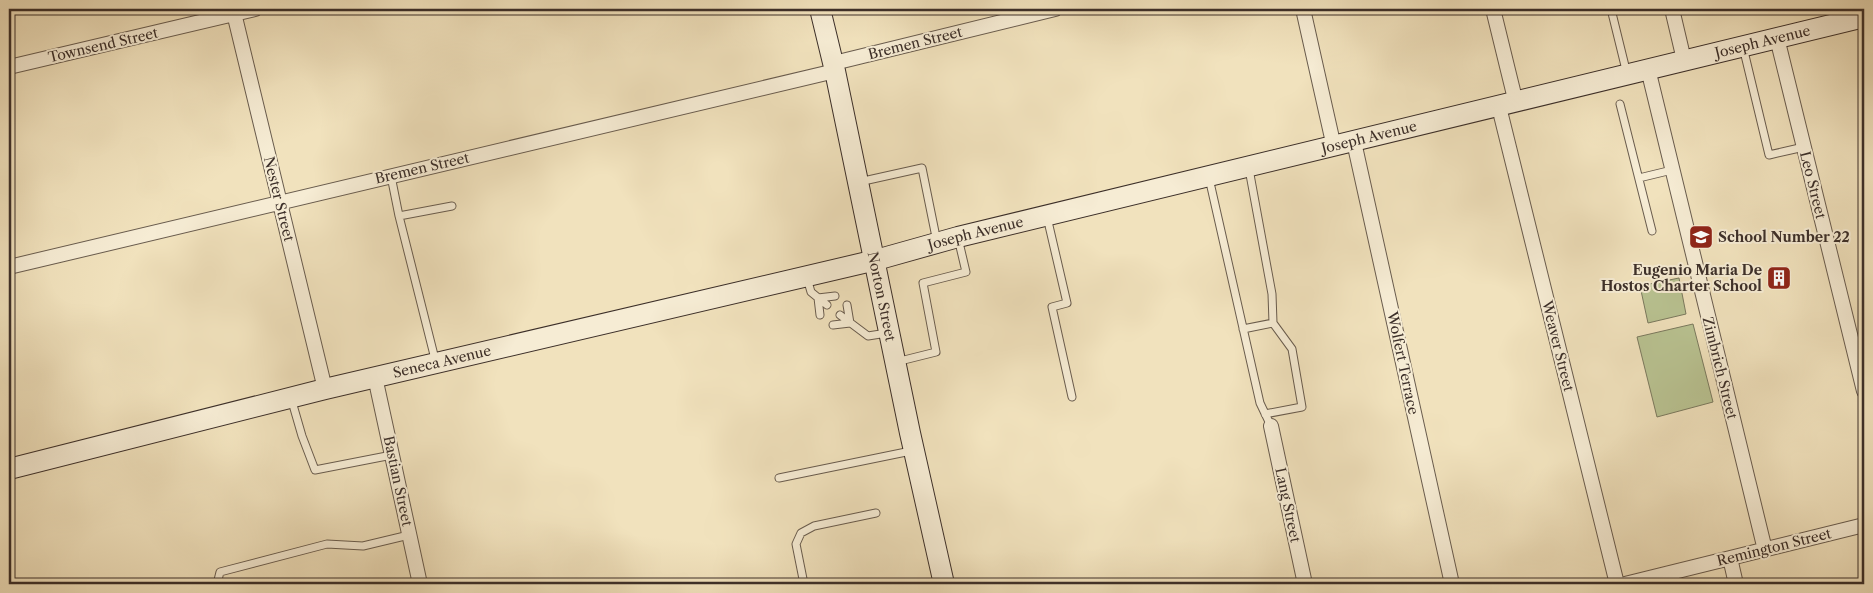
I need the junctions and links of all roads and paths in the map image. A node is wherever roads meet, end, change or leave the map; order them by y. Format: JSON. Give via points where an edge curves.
{"nodes":[{"id":1,"x":255,"y":9,"type":"edge"},
{"id":2,"x":820,"y":9,"type":"edge"},
{"id":3,"x":1055,"y":9,"type":"edge"},
{"id":4,"x":1303,"y":9,"type":"edge"},
{"id":5,"x":1493,"y":9,"type":"edge"},
{"id":6,"x":1611,"y":9,"type":"edge"},
{"id":7,"x":1672,"y":9,"type":"edge"},
{"id":8,"x":233,"y":11,"type":"edge"},
{"id":9,"x":1852,"y":16,"type":"edge"},
{"id":10,"x":1777,"y":38,"type":"junction"},
{"id":11,"x":1743,"y":46,"type":"junction"},
{"id":12,"x":1684,"y":60,"type":"junction"},
{"id":13,"x":9,"y":67,"type":"edge"},
{"id":14,"x":835,"y":67,"type":"junction"},
{"id":15,"x":1648,"y":69,"type":"junction"},
{"id":16,"x":1627,"y":74,"type":"junction"},
{"id":17,"x":1620,"y":104,"type":"dead end"},
{"id":18,"x":1507,"y":105,"type":"junction"},
{"id":19,"x":1354,"y":142,"type":"junction"},
{"id":20,"x":1334,"y":147,"type":"junction"},
{"id":21,"x":1804,"y":147,"type":"junction"},
{"id":22,"x":1249,"y":168,"type":"junction"},
{"id":23,"x":1672,"y":170,"type":"junction"},
{"id":24,"x":391,"y":176,"type":"junction"},
{"id":25,"x":1208,"y":178,"type":"junction"},
{"id":26,"x":1639,"y":178,"type":"junction"},
{"id":27,"x":859,"y":182,"type":"junction"},
{"id":28,"x":280,"y":202,"type":"junction"},
{"id":29,"x":452,"y":206,"type":"dead end"},
{"id":30,"x":398,"y":216,"type":"junction"},
{"id":31,"x":1047,"y":216,"type":"junction"},
{"id":32,"x":1652,"y":231,"type":"dead end"},
{"id":33,"x":958,"y":238,"type":"junction"},
{"id":34,"x":937,"y":243,"type":"junction"},
{"id":35,"x":876,"y":260,"type":"junction"},
{"id":36,"x":9,"y":267,"type":"edge"},
{"id":37,"x":807,"y":276,"type":"junction"},
{"id":38,"x":835,"y":296,"type":"dead end"},
{"id":39,"x":818,"y":298,"type":"junction"},
{"id":40,"x":827,"y":305,"type":"dead end"},
{"id":41,"x":847,"y":305,"type":"dead end"},
{"id":42,"x":820,"y":315,"type":"dead end"},
{"id":43,"x":840,"y":315,"type":"dead end"},
{"id":44,"x":850,"y":323,"type":"junction"},
{"id":45,"x":1273,"y":323,"type":"junction"},
{"id":46,"x":833,"y":325,"type":"dead end"},
{"id":47,"x":1243,"y":328,"type":"junction"},
{"id":48,"x":890,"y":332,"type":"junction"},
{"id":49,"x":896,"y":362,"type":"junction"},
{"id":50,"x":436,"y":363,"type":"junction"},
{"id":51,"x":375,"y":377,"type":"junction"},
{"id":52,"x":325,"y":389,"type":"junction"},
{"id":53,"x":1864,"y":391,"type":"edge"},
{"id":54,"x":1072,"y":397,"type":"dead end"},
{"id":55,"x":290,"y":398,"type":"junction"},
{"id":56,"x":1268,"y":420,"type":"junction"},
{"id":57,"x":914,"y":450,"type":"junction"},
{"id":58,"x":392,"y":455,"type":"junction"},
{"id":59,"x":9,"y":469,"type":"edge"},
{"id":60,"x":779,"y":478,"type":"dead end"},
{"id":61,"x":876,"y":513,"type":"dead end"},
{"id":62,"x":1864,"y":525,"type":"edge"},
{"id":63,"x":410,"y":535,"type":"junction"},
{"id":64,"x":1765,"y":550,"type":"junction"},
{"id":65,"x":1730,"y":558,"type":"junction"},
{"id":66,"x":217,"y":584,"type":"edge"},
{"id":67,"x":420,"y":584,"type":"edge"},
{"id":68,"x":804,"y":584,"type":"edge"},
{"id":69,"x":944,"y":584,"type":"edge"},
{"id":70,"x":1305,"y":584,"type":"edge"},
{"id":71,"x":1452,"y":584,"type":"edge"},
{"id":72,"x":1617,"y":584,"type":"edge"},
{"id":73,"x":1625,"y":584,"type":"edge"},
{"id":74,"x":1736,"y":584,"type":"edge"}],
"edges":[{"from":1,"to":8,"type":"street","name":"Townsend Street"},
{"from":2,"to":14,"type":"main road","name":"Norton Street"},
{"from":3,"to":14,"type":"street","name":"Bremen Street"},
{"from":4,"to":20,"type":"street"},
{"from":5,"to":18,"type":"street","name":"Weaver Street"},
{"from":6,"to":16,"type":"lane"},
{"from":7,"to":12,"type":"street"},
{"from":8,"to":13,"type":"street","name":"Townsend Street"},
{"from":8,"to":28,"type":"street","name":"Nester Street"},
{"from":9,"to":10,"type":"main road","name":"Joseph Avenue"},
{"from":10,"to":11,"type":"main road","name":"Joseph Avenue"},
{"from":10,"to":21,"type":"street","name":"Leo Street"},
{"from":11,"to":12,"type":"main road","name":"Joseph Avenue"},
{"from":11,"to":21,"type":"lane","via":[[1769,155]]},
{"from":12,"to":15,"type":"main road","name":"Joseph Avenue"},
{"from":14,"to":24,"type":"street","name":"Bremen Street"},
{"from":14,"to":27,"type":"main road","name":"Norton Street"},
{"from":15,"to":16,"type":"main road","name":"Joseph Avenue"},
{"from":15,"to":23,"type":"street","name":"Zimbrich Street"},
{"from":16,"to":18,"type":"main road","name":"Joseph Avenue"},
{"from":17,"to":26,"type":"lane"},
{"from":18,"to":19,"type":"main road","name":"Joseph Avenue"},
{"from":18,"to":72,"type":"street","name":"Weaver Street"},
{"from":19,"to":20,"type":"main road","name":"Joseph Avenue"},
{"from":19,"to":71,"type":"street","name":"Wolfert Terrace"},
{"from":20,"to":22,"type":"main road","name":"Joseph Avenue"},
{"from":21,"to":53,"type":"street","name":"Leo Street"},
{"from":22,"to":25,"type":"main road","name":"Joseph Avenue"},
{"from":22,"to":45,"type":"lane","via":[[1272,294]]},
{"from":23,"to":26,"type":"lane"},
{"from":23,"to":64,"type":"street","name":"Zimbrich Street"},
{"from":24,"to":28,"type":"street","name":"Bremen Street"},
{"from":24,"to":30,"type":"lane"},
{"from":25,"to":31,"type":"main road","name":"Joseph Avenue"},
{"from":25,"to":47,"type":"lane"},
{"from":26,"to":32,"type":"lane"},
{"from":27,"to":34,"type":"lane","via":[[922,168]]},
{"from":27,"to":35,"type":"main road","name":"Norton Street"},
{"from":28,"to":36,"type":"street","name":"Bremen Street"},
{"from":28,"to":52,"type":"street","name":"Nester Street"},
{"from":29,"to":30,"type":"lane"},
{"from":30,"to":50,"type":"lane"},
{"from":31,"to":33,"type":"main road","name":"Joseph Avenue"},
{"from":31,"to":54,"type":"lane","via":[[1067,303],[1052,307]]},
{"from":33,"to":34,"type":"main road","name":"Joseph Avenue"},
{"from":33,"to":49,"type":"lane","via":[[966,272],[922,283],[936,352]]},
{"from":34,"to":35,"type":"main road","name":"Joseph Avenue"},
{"from":35,"to":37,"type":"main road","name":"Seneca Avenue"},
{"from":35,"to":48,"type":"main road","name":"Norton Street"},
{"from":37,"to":39,"type":"lane","via":[[811,292]]},
{"from":37,"to":50,"type":"main road","name":"Seneca Avenue"},
{"from":38,"to":39,"type":"lane"},
{"from":39,"to":40,"type":"lane"},
{"from":39,"to":42,"type":"lane"},
{"from":41,"to":44,"type":"lane"},
{"from":43,"to":44,"type":"lane"},
{"from":44,"to":46,"type":"lane"},
{"from":44,"to":48,"type":"lane","via":[[868,336]]},
{"from":45,"to":47,"type":"lane"},
{"from":45,"to":56,"type":"lane","via":[[1292,349],[1302,408]]},
{"from":47,"to":56,"type":"lane","via":[[1260,403]]},
{"from":48,"to":49,"type":"main road","name":"Norton Street"},
{"from":49,"to":57,"type":"main road","name":"Norton Street"},
{"from":50,"to":51,"type":"main road","name":"Seneca Avenue"},
{"from":51,"to":52,"type":"main road","name":"Seneca Avenue"},
{"from":51,"to":58,"type":"street","name":"Bastian Street"},
{"from":52,"to":55,"type":"main road","name":"Seneca Avenue"},
{"from":55,"to":58,"type":"lane","via":[[315,470]]},
{"from":55,"to":59,"type":"main road","name":"Seneca Avenue"},
{"from":56,"to":70,"type":"street","name":"Lang Street"},
{"from":57,"to":60,"type":"lane"},
{"from":57,"to":69,"type":"main road","name":"Norton Street"},
{"from":58,"to":63,"type":"street","name":"Bastian Street"},
{"from":61,"to":68,"type":"lane","via":[[814,526],[801,533],[796,544]]},
{"from":62,"to":64,"type":"street","name":"Remington Street"},
{"from":63,"to":66,"type":"lane","via":[[363,546],[327,544],[220,572]]},
{"from":63,"to":67,"type":"street","name":"Bastian Street"},
{"from":64,"to":65,"type":"street","name":"Remington Street"},
{"from":65,"to":73,"type":"street","name":"Remington Street"},
{"from":65,"to":74,"type":"street"}]}
